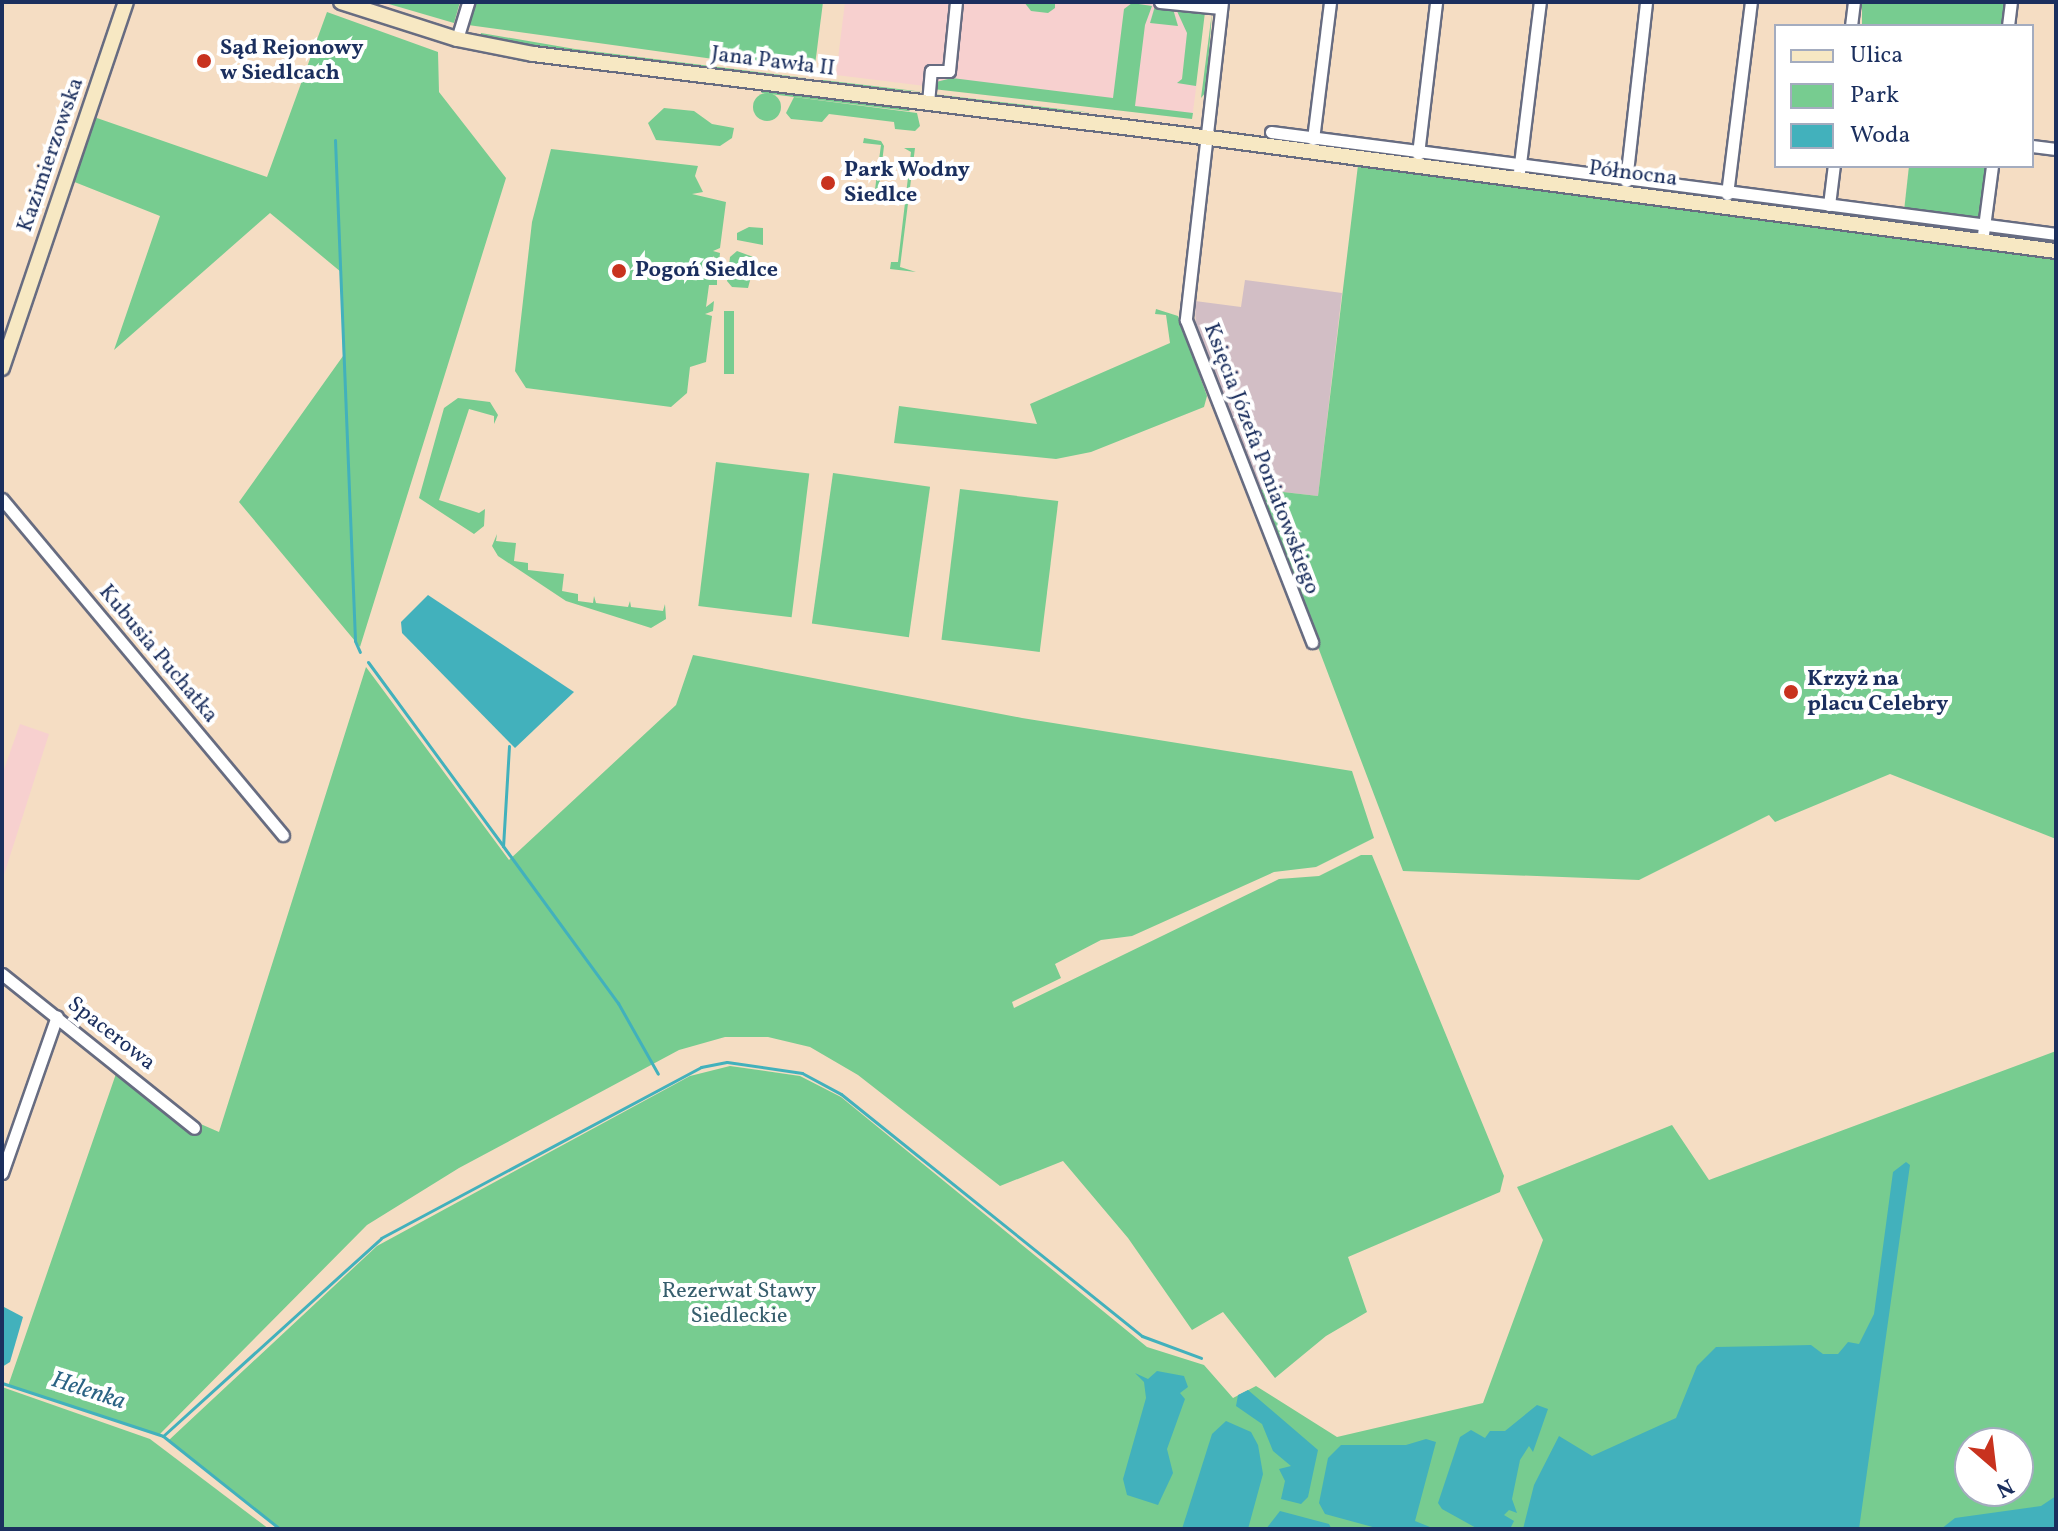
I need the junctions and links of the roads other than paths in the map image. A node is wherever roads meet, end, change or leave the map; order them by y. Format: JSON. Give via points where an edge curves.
{"nodes":[{"id":1,"x":126,"y":2,"type":"edge"},
{"id":2,"x":341,"y":2,"type":"edge"},
{"id":3,"x":468,"y":2,"type":"edge"},
{"id":4,"x":956,"y":2,"type":"edge"},
{"id":5,"x":1160,"y":2,"type":"edge"},
{"id":6,"x":1330,"y":2,"type":"edge"},
{"id":7,"x":1436,"y":2,"type":"edge"},
{"id":8,"x":1540,"y":2,"type":"edge"},
{"id":9,"x":1646,"y":2,"type":"edge"},
{"id":10,"x":1751,"y":2,"type":"edge"},
{"id":11,"x":1854,"y":2,"type":"edge"},
{"id":12,"x":2011,"y":2,"type":"edge"},
{"id":13,"x":1221,"y":5,"type":"edge"},
{"id":14,"x":1851,"y":24,"type":"edge"},
{"id":15,"x":2008,"y":24,"type":"edge"},
{"id":16,"x":457,"y":39,"type":"junction"},
{"id":17,"x":928,"y":103,"type":"junction"},
{"id":18,"x":1271,"y":132,"type":"dead end"},
{"id":19,"x":1206,"y":137,"type":"junction"},
{"id":20,"x":1313,"y":139,"type":"junction"},
{"id":21,"x":2034,"y":146,"type":"edge"},
{"id":22,"x":2056,"y":149,"type":"edge"},
{"id":23,"x":1418,"y":154,"type":"junction"},
{"id":24,"x":1834,"y":168,"type":"edge"},
{"id":25,"x":1992,"y":168,"type":"edge"},
{"id":26,"x":1519,"y":174,"type":"junction"},
{"id":27,"x":1626,"y":181,"type":"junction"},
{"id":28,"x":1727,"y":194,"type":"junction"},
{"id":29,"x":1829,"y":205,"type":"junction"},
{"id":30,"x":1985,"y":225,"type":"junction"},
{"id":31,"x":2056,"y":234,"type":"edge"},
{"id":32,"x":1982,"y":242,"type":"junction"},
{"id":33,"x":2056,"y":251,"type":"edge"},
{"id":34,"x":2,"y":368,"type":"edge"},
{"id":35,"x":2,"y":499,"type":"edge"},
{"id":36,"x":1312,"y":642,"type":"dead end"},
{"id":37,"x":283,"y":835,"type":"dead end"},
{"id":38,"x":2,"y":974,"type":"edge"},
{"id":39,"x":57,"y":1016,"type":"junction"},
{"id":40,"x":194,"y":1128,"type":"dead end"},
{"id":41,"x":2,"y":1173,"type":"edge"}],
"edges":[{"from":1,"to":34,"type":"main road","name":"Kazimierzowska"},
{"from":2,"to":16,"type":"main road","name":"Jana Pawła II"},
{"from":3,"to":16,"type":"street"},
{"from":4,"to":17,"type":"street","via":[[949,71],[931,71]]},
{"from":5,"to":13,"type":"street"},
{"from":6,"to":20,"type":"street"},
{"from":7,"to":23,"type":"street"},
{"from":8,"to":26,"type":"street"},
{"from":9,"to":27,"type":"street"},
{"from":10,"to":28,"type":"street"},
{"from":11,"to":14,"type":"street"},
{"from":12,"to":15,"type":"street"},
{"from":13,"to":19,"type":"street","name":"Księcia Józefa Poniatowskiego"},
{"from":16,"to":17,"type":"main road","name":"Jana Pawła II","via":[[533,54]]},
{"from":17,"to":19,"type":"main road","name":"Jana Pawła II"},
{"from":18,"to":20,"type":"street","name":"Północna"},
{"from":19,"to":26,"type":"main road","name":"Północna"},
{"from":19,"to":36,"type":"street","name":"Księcia Józefa Poniatowskiego","via":[[1185,310],[1188,332]]},
{"from":20,"to":23,"type":"street","name":"Północna"},
{"from":21,"to":22,"type":"street"},
{"from":23,"to":26,"type":"street","name":"Północna"},
{"from":24,"to":29,"type":"street"},
{"from":25,"to":30,"type":"street"},
{"from":26,"to":27,"type":"street","name":"Północna"},
{"from":26,"to":32,"type":"main road","name":"Północna"},
{"from":27,"to":28,"type":"street","name":"Północna"},
{"from":28,"to":29,"type":"street","name":"Północna"},
{"from":29,"to":30,"type":"street","name":"Północna"},
{"from":30,"to":31,"type":"street","name":"Północna"},
{"from":30,"to":32,"type":"street"},
{"from":32,"to":33,"type":"main road","name":"Północna"},
{"from":35,"to":37,"type":"street","name":"Kubusia Puchatka"},
{"from":38,"to":39,"type":"street","name":"Spacerowa"},
{"from":39,"to":40,"type":"street","name":"Spacerowa"},
{"from":39,"to":41,"type":"street"}]}
